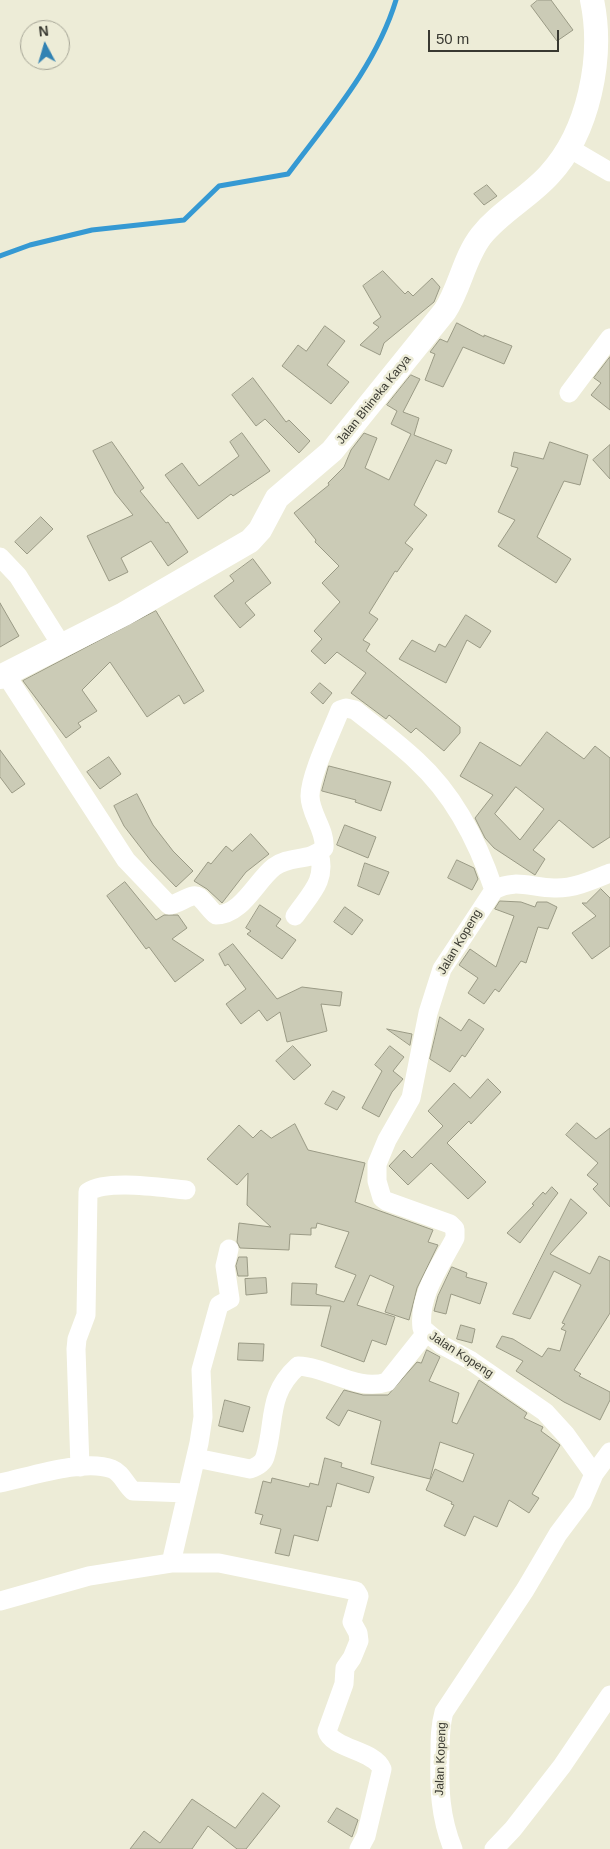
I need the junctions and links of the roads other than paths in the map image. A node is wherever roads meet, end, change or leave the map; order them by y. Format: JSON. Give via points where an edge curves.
{"nodes":[{"id":1,"x":592,"y":0,"type":"edge"},
{"id":2,"x":569,"y":148,"type":"junction"},
{"id":3,"x":610,"y":172,"type":"edge"},
{"id":4,"x":610,"y":338,"type":"edge"},
{"id":5,"x":569,"y":393,"type":"dead end"},
{"id":6,"x":0,"y":557,"type":"edge"},
{"id":7,"x":62,"y":646,"type":"junction"},
{"id":8,"x":3,"y":676,"type":"edge"},
{"id":9,"x":318,"y":854,"type":"junction"},
{"id":10,"x":610,"y":873,"type":"edge"},
{"id":11,"x":494,"y":890,"type":"junction"},
{"id":12,"x":295,"y":916,"type":"dead end"},
{"id":13,"x":186,"y":1190,"type":"dead end"},
{"id":14,"x":229,"y":1249,"type":"dead end"},
{"id":15,"x":426,"y":1332,"type":"junction"},
{"id":16,"x":610,"y":1452,"type":"edge"},
{"id":17,"x":196,"y":1458,"type":"junction"},
{"id":18,"x":80,"y":1467,"type":"junction"},
{"id":19,"x":594,"y":1474,"type":"junction"},
{"id":20,"x":0,"y":1483,"type":"edge"},
{"id":21,"x":188,"y":1493,"type":"junction"},
{"id":22,"x":171,"y":1563,"type":"junction"},
{"id":23,"x":0,"y":1601,"type":"edge"},
{"id":24,"x":610,"y":1696,"type":"edge"},
{"id":25,"x":359,"y":1849,"type":"edge"},
{"id":26,"x":453,"y":1849,"type":"edge"},
{"id":27,"x":494,"y":1849,"type":"edge"}],
"edges":[{"from":1,"to":2,"type":"street","name":"Jalan Bhineka Karya","via":[[596,30],[591,85]]},
{"from":2,"to":3,"type":"street"},
{"from":2,"to":7,"type":"street","name":"Jalan Bhineka Karya","via":[[549,174],[496,219],[480,238],[456,294],[445,311],[332,451],[278,498],[250,541]]},
{"from":4,"to":5,"type":"street"},
{"from":6,"to":7,"type":"street","via":[[18,576]]},
{"from":7,"to":8,"type":"street","name":"Jalan Bhineka Karya"},
{"from":8,"to":9,"type":"street","via":[[126,860],[169,905],[198,896],[216,915],[223,915],[239,904],[280,863]]},
{"from":9,"to":11,"type":"street","via":[[325,841],[311,804],[312,781],[340,710],[350,708],[418,762],[446,794],[477,847]]},
{"from":9,"to":12,"type":"street","via":[[322,864],[321,879]]},
{"from":10,"to":11,"type":"street","via":[[555,889],[522,883]]},
{"from":11,"to":15,"type":"street","name":"Jalan Kopeng","via":[[442,969],[428,1013],[411,1098],[387,1140],[376,1171],[381,1195],[386,1201],[450,1224],[455,1229],[455,1238],[424,1297],[420,1314],[422,1328]]},
{"from":13,"to":18,"type":"street","via":[[126,1186],[95,1188],[88,1192],[86,1315],[76,1349]]},
{"from":14,"to":17,"type":"street","via":[[225,1266],[230,1299],[219,1305],[201,1370],[203,1417]]},
{"from":15,"to":17,"type":"street","via":[[387,1382],[380,1384],[355,1382],[298,1366],[288,1375],[278,1395],[264,1458],[255,1467],[250,1469]]},
{"from":15,"to":19,"type":"street","name":"Jalan Kopeng","via":[[545,1412],[566,1434]]},
{"from":16,"to":19,"type":"street"},
{"from":17,"to":21,"type":"street"},
{"from":18,"to":20,"type":"street"},
{"from":18,"to":21,"type":"street","via":[[112,1469],[133,1491]]},
{"from":19,"to":26,"type":"street","name":"Jalan Kopeng","via":[[582,1502],[444,1712],[438,1789],[441,1813]]},
{"from":21,"to":22,"type":"street"},
{"from":22,"to":23,"type":"street","via":[[89,1576]]},
{"from":22,"to":25,"type":"street","via":[[219,1563],[358,1593],[352,1622],[359,1641],[345,1668],[344,1684],[327,1731],[332,1739],[377,1761],[382,1769],[366,1836]]},
{"from":24,"to":27,"type":"street","via":[[562,1766]]}]}
